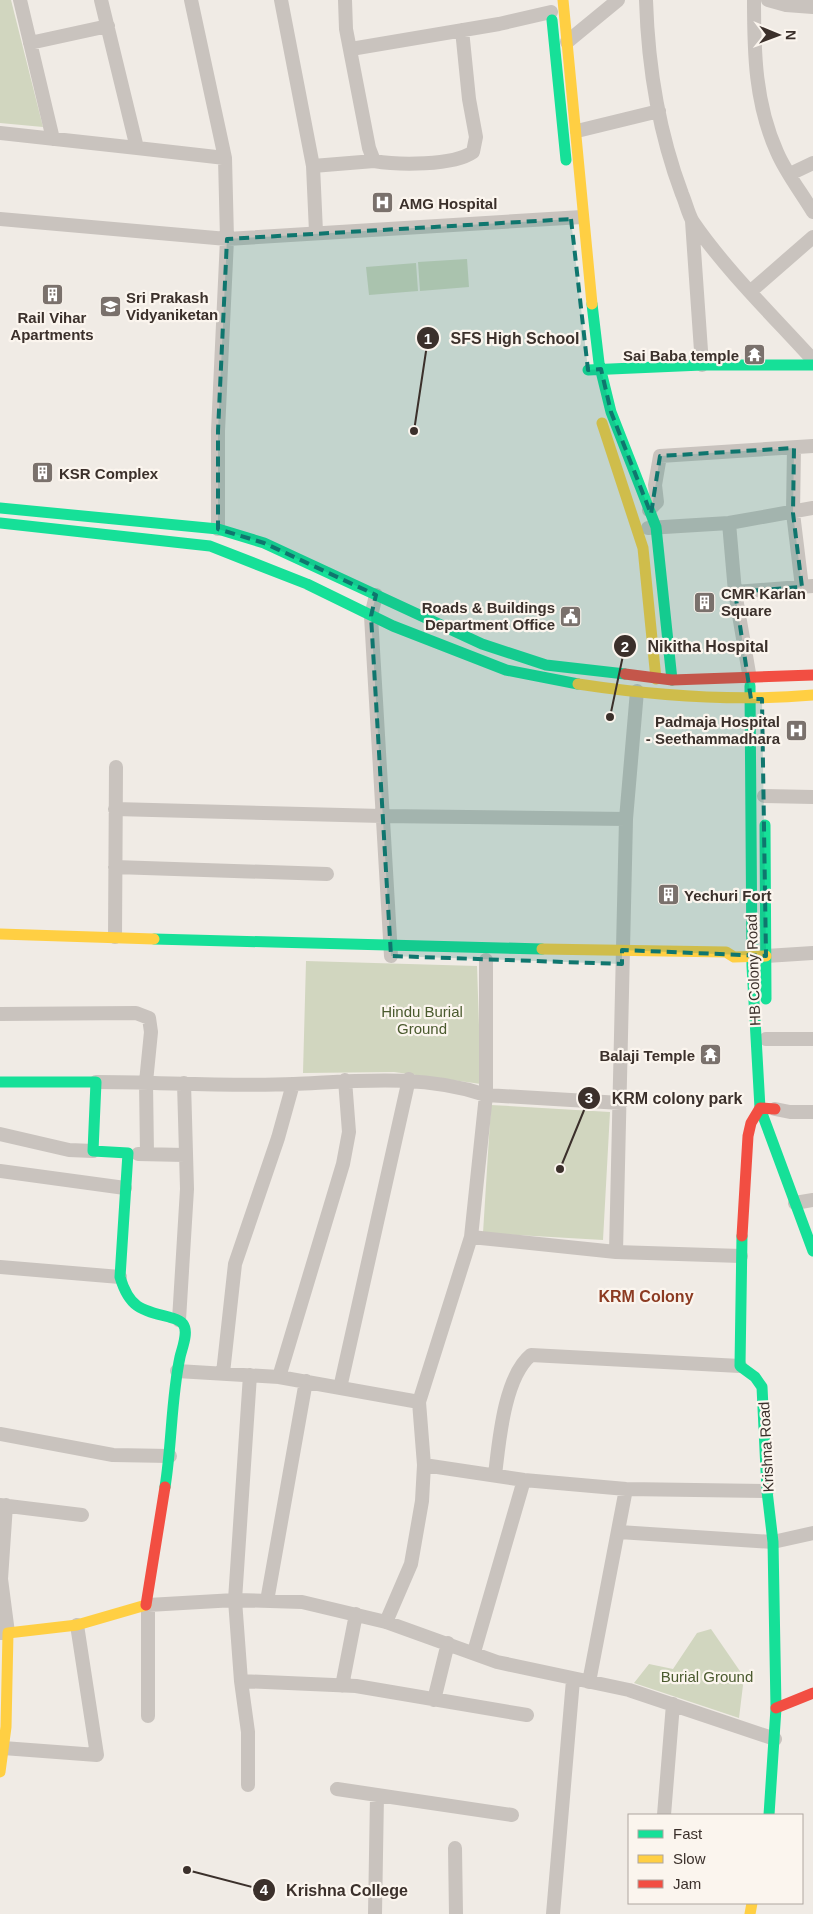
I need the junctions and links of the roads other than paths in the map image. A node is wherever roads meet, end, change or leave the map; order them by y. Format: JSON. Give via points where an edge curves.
{"nodes":[{"id":1,"x":20,"y":0,"type":"edge"},
{"id":2,"x":101,"y":0,"type":"edge"},
{"id":3,"x":191,"y":0,"type":"edge"},
{"id":4,"x":281,"y":0,"type":"edge"},
{"id":5,"x":345,"y":0,"type":"edge"},
{"id":6,"x":563,"y":0,"type":"edge"},
{"id":7,"x":618,"y":0,"type":"edge"},
{"id":8,"x":646,"y":0,"type":"edge"},
{"id":9,"x":754,"y":0,"type":"edge"},
{"id":10,"x":768,"y":0,"type":"edge"},
{"id":11,"x":551,"y":6,"type":"edge"},
{"id":12,"x":813,"y":7,"type":"edge"},
{"id":13,"x":108,"y":26,"type":"junction"},
{"id":14,"x":462,"y":30,"type":"junction"},
{"id":15,"x":567,"y":42,"type":"junction"},
{"id":16,"x":30,"y":43,"type":"junction"},
{"id":17,"x":351,"y":49,"type":"junction"},
{"id":18,"x":659,"y":111,"type":"junction"},
{"id":19,"x":577,"y":131,"type":"junction"},
{"id":20,"x":0,"y":133,"type":"edge"},
{"id":21,"x":53,"y":139,"type":"junction"},
{"id":22,"x":137,"y":148,"type":"junction"},
{"id":23,"x":225,"y":158,"type":"junction"},
{"id":24,"x":374,"y":161,"type":"junction"},
{"id":25,"x":813,"y":163,"type":"edge"},
{"id":26,"x":313,"y":166,"type":"junction"},
{"id":27,"x":567,"y":172,"type":"dead end"},
{"id":28,"x":790,"y":174,"type":"junction"},
{"id":29,"x":813,"y":212,"type":"edge"},
{"id":30,"x":574,"y":218,"type":"junction"},
{"id":31,"x":0,"y":219,"type":"edge"},
{"id":32,"x":692,"y":221,"type":"junction"},
{"id":33,"x":316,"y":232,"type":"junction"},
{"id":34,"x":813,"y":237,"type":"edge"},
{"id":35,"x":227,"y":239,"type":"junction"},
{"id":36,"x":751,"y":291,"type":"junction"},
{"id":37,"x":586,"y":352,"type":"dead end"},
{"id":38,"x":813,"y":360,"type":"edge"},
{"id":39,"x":702,"y":365,"type":"junction"},
{"id":40,"x":813,"y":365,"type":"edge"},
{"id":41,"x":601,"y":369,"type":"junction"},
{"id":42,"x":591,"y":380,"type":"junction"},
{"id":43,"x":813,"y":446,"type":"edge"},
{"id":44,"x":794,"y":448,"type":"junction"},
{"id":45,"x":0,"y":508,"type":"edge"},
{"id":46,"x":813,"y":508,"type":"edge"},
{"id":47,"x":649,"y":510,"type":"junction"},
{"id":48,"x":793,"y":513,"type":"junction"},
{"id":49,"x":0,"y":523,"type":"edge"},
{"id":50,"x":729,"y":523,"type":"junction"},
{"id":51,"x":656,"y":526,"type":"junction"},
{"id":52,"x":218,"y":529,"type":"junction"},
{"id":53,"x":639,"y":530,"type":"junction"},
{"id":54,"x":808,"y":587,"type":"edge"},
{"id":55,"x":735,"y":592,"type":"junction"},
{"id":56,"x":376,"y":595,"type":"junction"},
{"id":57,"x":370,"y":616,"type":"junction"},
{"id":58,"x":813,"y":675,"type":"edge"},
{"id":59,"x":656,"y":679,"type":"junction"},
{"id":60,"x":756,"y":679,"type":"junction"},
{"id":61,"x":672,"y":680,"type":"junction"},
{"id":62,"x":637,"y":692,"type":"junction"},
{"id":63,"x":813,"y":695,"type":"edge"},
{"id":64,"x":757,"y":699,"type":"junction"},
{"id":65,"x":763,"y":713,"type":"dead end"},
{"id":66,"x":116,"y":767,"type":"dead end"},
{"id":67,"x":813,"y":797,"type":"edge"},
{"id":68,"x":764,"y":800,"type":"joint"},
{"id":69,"x":115,"y":809,"type":"junction"},
{"id":70,"x":382,"y":816,"type":"junction"},
{"id":71,"x":626,"y":819,"type":"junction"},
{"id":72,"x":115,"y":868,"type":"junction"},
{"id":73,"x":327,"y":874,"type":"dead end"},
{"id":74,"x":0,"y":934,"type":"edge"},
{"id":75,"x":115,"y":937,"type":"junction"},
{"id":76,"x":0,"y":945,"type":"edge"},
{"id":77,"x":390,"y":951,"type":"junction"},
{"id":78,"x":813,"y":953,"type":"edge"},
{"id":79,"x":734,"y":957,"type":"junction"},
{"id":80,"x":759,"y":957,"type":"junction"},
{"id":81,"x":481,"y":960,"type":"joint"},
{"id":82,"x":622,"y":960,"type":"junction"},
{"id":83,"x":706,"y":964,"type":"dead end"},
{"id":84,"x":0,"y":1014,"type":"edge"},
{"id":85,"x":766,"y":1039,"type":"junction"},
{"id":86,"x":813,"y":1039,"type":"edge"},
{"id":87,"x":409,"y":1079,"type":"junction"},
{"id":88,"x":345,"y":1080,"type":"junction"},
{"id":89,"x":0,"y":1082,"type":"edge"},
{"id":90,"x":96,"y":1082,"type":"junction"},
{"id":91,"x":146,"y":1082,"type":"junction"},
{"id":92,"x":184,"y":1083,"type":"junction"},
{"id":93,"x":293,"y":1084,"type":"junction"},
{"id":94,"x":770,"y":1085,"type":"dead end"},
{"id":95,"x":486,"y":1095,"type":"junction"},
{"id":96,"x":621,"y":1103,"type":"junction"},
{"id":97,"x":760,"y":1108,"type":"junction"},
{"id":98,"x":776,"y":1109,"type":"joint"},
{"id":99,"x":813,"y":1112,"type":"edge"},
{"id":100,"x":0,"y":1134,"type":"edge"},
{"id":101,"x":94,"y":1151,"type":"junction"},
{"id":102,"x":128,"y":1153,"type":"junction"},
{"id":103,"x":147,"y":1154,"type":"junction"},
{"id":104,"x":185,"y":1155,"type":"junction"},
{"id":105,"x":0,"y":1171,"type":"edge"},
{"id":106,"x":797,"y":1173,"type":"dead end"},
{"id":107,"x":125,"y":1188,"type":"junction"},
{"id":108,"x":805,"y":1201,"type":"edge"},
{"id":109,"x":813,"y":1218,"type":"edge"},
{"id":110,"x":471,"y":1237,"type":"junction"},
{"id":111,"x":813,"y":1251,"type":"edge"},
{"id":112,"x":616,"y":1252,"type":"junction"},
{"id":113,"x":741,"y":1256,"type":"junction"},
{"id":114,"x":0,"y":1267,"type":"edge"},
{"id":115,"x":120,"y":1276,"type":"junction"},
{"id":116,"x":179,"y":1320,"type":"junction"},
{"id":117,"x":740,"y":1366,"type":"junction"},
{"id":118,"x":177,"y":1371,"type":"junction"},
{"id":119,"x":223,"y":1374,"type":"junction"},
{"id":120,"x":250,"y":1375,"type":"junction"},
{"id":121,"x":279,"y":1377,"type":"junction"},
{"id":122,"x":306,"y":1382,"type":"junction"},
{"id":123,"x":340,"y":1388,"type":"junction"},
{"id":124,"x":419,"y":1402,"type":"junction"},
{"id":125,"x":0,"y":1434,"type":"edge"},
{"id":126,"x":170,"y":1456,"type":"junction"},
{"id":127,"x":424,"y":1465,"type":"junction"},
{"id":128,"x":495,"y":1474,"type":"junction"},
{"id":129,"x":524,"y":1480,"type":"junction"},
{"id":130,"x":626,"y":1489,"type":"junction"},
{"id":131,"x":767,"y":1491,"type":"junction"},
{"id":132,"x":3,"y":1505,"type":"edge"},
{"id":133,"x":82,"y":1515,"type":"dead end"},
{"id":134,"x":618,"y":1532,"type":"junction"},
{"id":135,"x":813,"y":1533,"type":"edge"},
{"id":136,"x":773,"y":1542,"type":"junction"},
{"id":137,"x":234,"y":1600,"type":"junction"},
{"id":138,"x":267,"y":1601,"type":"junction"},
{"id":139,"x":148,"y":1605,"type":"junction"},
{"id":140,"x":356,"y":1614,"type":"junction"},
{"id":141,"x":386,"y":1622,"type":"junction"},
{"id":142,"x":77,"y":1624,"type":"junction"},
{"id":143,"x":4,"y":1633,"type":"edge"},
{"id":144,"x":448,"y":1643,"type":"junction"},
{"id":145,"x":474,"y":1652,"type":"junction"},
{"id":146,"x":573,"y":1680,"type":"junction"},
{"id":147,"x":241,"y":1681,"type":"junction"},
{"id":148,"x":589,"y":1682,"type":"junction"},
{"id":149,"x":342,"y":1686,"type":"junction"},
{"id":150,"x":813,"y":1693,"type":"edge"},
{"id":151,"x":434,"y":1700,"type":"junction"},
{"id":152,"x":673,"y":1704,"type":"junction"},
{"id":153,"x":776,"y":1708,"type":"junction"},
{"id":154,"x":527,"y":1715,"type":"dead end"},
{"id":155,"x":148,"y":1716,"type":"dead end"},
{"id":156,"x":775,"y":1739,"type":"junction"},
{"id":157,"x":4,"y":1748,"type":"junction"},
{"id":158,"x":0,"y":1772,"type":"edge"},
{"id":159,"x":248,"y":1785,"type":"dead end"},
{"id":160,"x":337,"y":1789,"type":"dead end"},
{"id":161,"x":377,"y":1795,"type":"junction"},
{"id":162,"x":664,"y":1814,"type":"edge"},
{"id":163,"x":769,"y":1814,"type":"edge"},
{"id":164,"x":512,"y":1815,"type":"dead end"},
{"id":165,"x":455,"y":1848,"type":"dead end"},
{"id":166,"x":375,"y":1914,"type":"edge"},
{"id":167,"x":456,"y":1914,"type":"edge"},
{"id":168,"x":553,"y":1914,"type":"edge"}],
"edges":[{"from":1,"to":16,"type":"street"},
{"from":2,"to":13,"type":"street"},
{"from":3,"to":23,"type":"street"},
{"from":4,"to":26,"type":"street"},
{"from":5,"to":17,"type":"street","via":[[346,29]]},
{"from":6,"to":15,"type":"street"},
{"from":7,"to":15,"type":"street"},
{"from":8,"to":18,"type":"street"},
{"from":9,"to":28,"type":"street","via":[[754,62],[762,110],[777,153]]},
{"from":10,"to":12,"type":"street"},
{"from":11,"to":14,"type":"street"},
{"from":11,"to":27,"type":"street"},
{"from":13,"to":16,"type":"street"},
{"from":13,"to":22,"type":"street"},
{"from":14,"to":17,"type":"street"},
{"from":14,"to":24,"type":"street","via":[[476,137],[473,152],[461,159],[450,160]]},
{"from":15,"to":19,"type":"street"},
{"from":16,"to":21,"type":"street"},
{"from":17,"to":24,"type":"street"},
{"from":18,"to":19,"type":"street"},
{"from":18,"to":32,"type":"street","via":[[674,174]]},
{"from":19,"to":30,"type":"street"},
{"from":20,"to":21,"type":"street"},
{"from":21,"to":22,"type":"street"},
{"from":22,"to":23,"type":"street"},
{"from":23,"to":35,"type":"street"},
{"from":24,"to":26,"type":"street"},
{"from":25,"to":28,"type":"street"},
{"from":26,"to":33,"type":"street"},
{"from":28,"to":29,"type":"street"},
{"from":30,"to":33,"type":"street"},
{"from":30,"to":41,"type":"street"},
{"from":31,"to":35,"type":"street"},
{"from":32,"to":36,"type":"street"},
{"from":32,"to":39,"type":"street"},
{"from":33,"to":35,"type":"street"},
{"from":34,"to":36,"type":"street"},
{"from":35,"to":52,"type":"street","via":[[218,431]]},
{"from":36,"to":38,"type":"street"},
{"from":37,"to":42,"type":"street"},
{"from":39,"to":40,"type":"street"},
{"from":39,"to":41,"type":"street"},
{"from":41,"to":42,"type":"street"},
{"from":41,"to":47,"type":"street","via":[[611,412]]},
{"from":42,"to":53,"type":"street","via":[[606,436]]},
{"from":43,"to":44,"type":"street"},
{"from":44,"to":47,"type":"street","via":[[660,456],[655,485],[657,502]]},
{"from":44,"to":48,"type":"street"},
{"from":45,"to":52,"type":"street"},
{"from":46,"to":48,"type":"street"},
{"from":47,"to":51,"type":"street"},
{"from":48,"to":50,"type":"street"},
{"from":48,"to":54,"type":"street"},
{"from":49,"to":57,"type":"street","via":[[210,546],[307,584]]},
{"from":50,"to":51,"type":"street"},
{"from":50,"to":55,"type":"street"},
{"from":51,"to":53,"type":"street"},
{"from":51,"to":61,"type":"street"},
{"from":52,"to":56,"type":"street","via":[[264,543]]},
{"from":53,"to":59,"type":"street"},
{"from":54,"to":55,"type":"street"},
{"from":55,"to":60,"type":"street"},
{"from":56,"to":57,"type":"street"},
{"from":56,"to":59,"type":"street","via":[[482,644],[525,659],[546,665]]},
{"from":57,"to":62,"type":"street","via":[[506,670]]},
{"from":57,"to":70,"type":"street"},
{"from":58,"to":60,"type":"street"},
{"from":59,"to":61,"type":"street"},
{"from":60,"to":61,"type":"street"},
{"from":60,"to":64,"type":"street","name":"HB Colony Road"},
{"from":62,"to":64,"type":"street","via":[[708,699]]},
{"from":62,"to":71,"type":"street"},
{"from":63,"to":64,"type":"street"},
{"from":64,"to":65,"type":"street"},
{"from":64,"to":80,"type":"street","name":"HB Colony Road"},
{"from":66,"to":69,"type":"street"},
{"from":67,"to":68,"type":"street"},
{"from":68,"to":80,"type":"street"},
{"from":69,"to":70,"type":"street"},
{"from":69,"to":72,"type":"street"},
{"from":70,"to":71,"type":"street"},
{"from":70,"to":77,"type":"street"},
{"from":71,"to":82,"type":"street"},
{"from":72,"to":73,"type":"street"},
{"from":72,"to":75,"type":"street"},
{"from":74,"to":75,"type":"street"},
{"from":75,"to":77,"type":"street"},
{"from":76,"to":77,"type":"street"},
{"from":77,"to":81,"type":"street"},
{"from":77,"to":82,"type":"street"},
{"from":78,"to":80,"type":"street"},
{"from":79,"to":80,"type":"street"},
{"from":79,"to":82,"type":"street","via":[[726,952]]},
{"from":79,"to":83,"type":"street","via":[[725,964]]},
{"from":80,"to":85,"type":"street"},
{"from":80,"to":97,"type":"street","name":"HB Colony Road"},
{"from":81,"to":95,"type":"street"},
{"from":82,"to":96,"type":"street"},
{"from":84,"to":91,"type":"street","via":[[144,1014],[152,1023]]},
{"from":85,"to":86,"type":"street"},
{"from":85,"to":94,"type":"street"},
{"from":87,"to":88,"type":"street"},
{"from":87,"to":95,"type":"street"},
{"from":87,"to":123,"type":"street"},
{"from":88,"to":93,"type":"street"},
{"from":88,"to":121,"type":"street","via":[[349,1132],[343,1164]]},
{"from":89,"to":90,"type":"street"},
{"from":90,"to":91,"type":"street"},
{"from":90,"to":101,"type":"street"},
{"from":91,"to":92,"type":"street"},
{"from":91,"to":103,"type":"street"},
{"from":92,"to":93,"type":"street"},
{"from":92,"to":104,"type":"street"},
{"from":93,"to":119,"type":"street","via":[[235,1264]]},
{"from":95,"to":96,"type":"street"},
{"from":95,"to":110,"type":"street"},
{"from":96,"to":112,"type":"street"},
{"from":97,"to":98,"type":"street"},
{"from":97,"to":108,"type":"street","name":"HB Colony Road"},
{"from":97,"to":113,"type":"street","via":[[750,1123],[748,1136]]},
{"from":98,"to":99,"type":"street"},
{"from":100,"to":101,"type":"street","via":[[69,1150]]},
{"from":101,"to":102,"type":"street"},
{"from":102,"to":103,"type":"street"},
{"from":102,"to":107,"type":"street"},
{"from":103,"to":104,"type":"street"},
{"from":104,"to":116,"type":"street","via":[[188,1189]]},
{"from":105,"to":107,"type":"street"},
{"from":106,"to":108,"type":"street"},
{"from":107,"to":115,"type":"street"},
{"from":108,"to":109,"type":"street"},
{"from":108,"to":111,"type":"street","name":"HB Colony Road"},
{"from":110,"to":112,"type":"street"},
{"from":110,"to":124,"type":"street"},
{"from":112,"to":113,"type":"street"},
{"from":113,"to":117,"type":"street"},
{"from":114,"to":115,"type":"street"},
{"from":115,"to":116,"type":"street","via":[[124,1295],[132,1305]]},
{"from":116,"to":118,"type":"street","via":[[184,1325],[185,1334]]},
{"from":117,"to":128,"type":"street","via":[[531,1356],[524,1361],[507,1402]]},
{"from":117,"to":131,"type":"street","name":"Krishna Road","via":[[756,1377],[762,1387]]},
{"from":118,"to":119,"type":"street"},
{"from":118,"to":126,"type":"street"},
{"from":119,"to":120,"type":"street"},
{"from":120,"to":121,"type":"street"},
{"from":120,"to":137,"type":"street"},
{"from":121,"to":122,"type":"street"},
{"from":122,"to":123,"type":"street"},
{"from":122,"to":138,"type":"street"},
{"from":123,"to":124,"type":"street"},
{"from":124,"to":127,"type":"street"},
{"from":125,"to":126,"type":"street","via":[[113,1455]]},
{"from":126,"to":139,"type":"street"},
{"from":127,"to":128,"type":"street"},
{"from":127,"to":141,"type":"street","via":[[422,1501],[411,1564]]},
{"from":128,"to":129,"type":"street"},
{"from":129,"to":130,"type":"street"},
{"from":129,"to":145,"type":"street"},
{"from":130,"to":131,"type":"street"},
{"from":130,"to":134,"type":"street"},
{"from":131,"to":136,"type":"street","name":"Krishna Road"},
{"from":132,"to":133,"type":"street"},
{"from":132,"to":143,"type":"street","via":[[1,1579]]},
{"from":134,"to":136,"type":"street"},
{"from":134,"to":148,"type":"street"},
{"from":135,"to":136,"type":"street"},
{"from":136,"to":153,"type":"street","name":"Krishna Road"},
{"from":137,"to":138,"type":"street"},
{"from":137,"to":139,"type":"street"},
{"from":137,"to":147,"type":"street"},
{"from":138,"to":140,"type":"street","via":[[302,1602]]},
{"from":139,"to":142,"type":"street"},
{"from":139,"to":155,"type":"street"},
{"from":140,"to":141,"type":"street"},
{"from":140,"to":149,"type":"street"},
{"from":141,"to":144,"type":"street"},
{"from":142,"to":143,"type":"street"},
{"from":142,"to":157,"type":"street","via":[[97,1755]]},
{"from":143,"to":157,"type":"street"},
{"from":144,"to":145,"type":"street"},
{"from":144,"to":151,"type":"street"},
{"from":145,"to":146,"type":"street","via":[[497,1662]]},
{"from":146,"to":148,"type":"street"},
{"from":146,"to":168,"type":"street"},
{"from":147,"to":149,"type":"street"},
{"from":147,"to":159,"type":"street","via":[[248,1732]]},
{"from":148,"to":152,"type":"street"},
{"from":149,"to":151,"type":"street"},
{"from":150,"to":153,"type":"street"},
{"from":151,"to":154,"type":"street"},
{"from":152,"to":156,"type":"street"},
{"from":152,"to":162,"type":"street"},
{"from":153,"to":156,"type":"street","name":"Krishna Road"},
{"from":156,"to":163,"type":"street","name":"Krishna Road"},
{"from":157,"to":158,"type":"street"},
{"from":160,"to":161,"type":"street"},
{"from":161,"to":164,"type":"street"},
{"from":161,"to":166,"type":"street"},
{"from":165,"to":167,"type":"street"}]}
